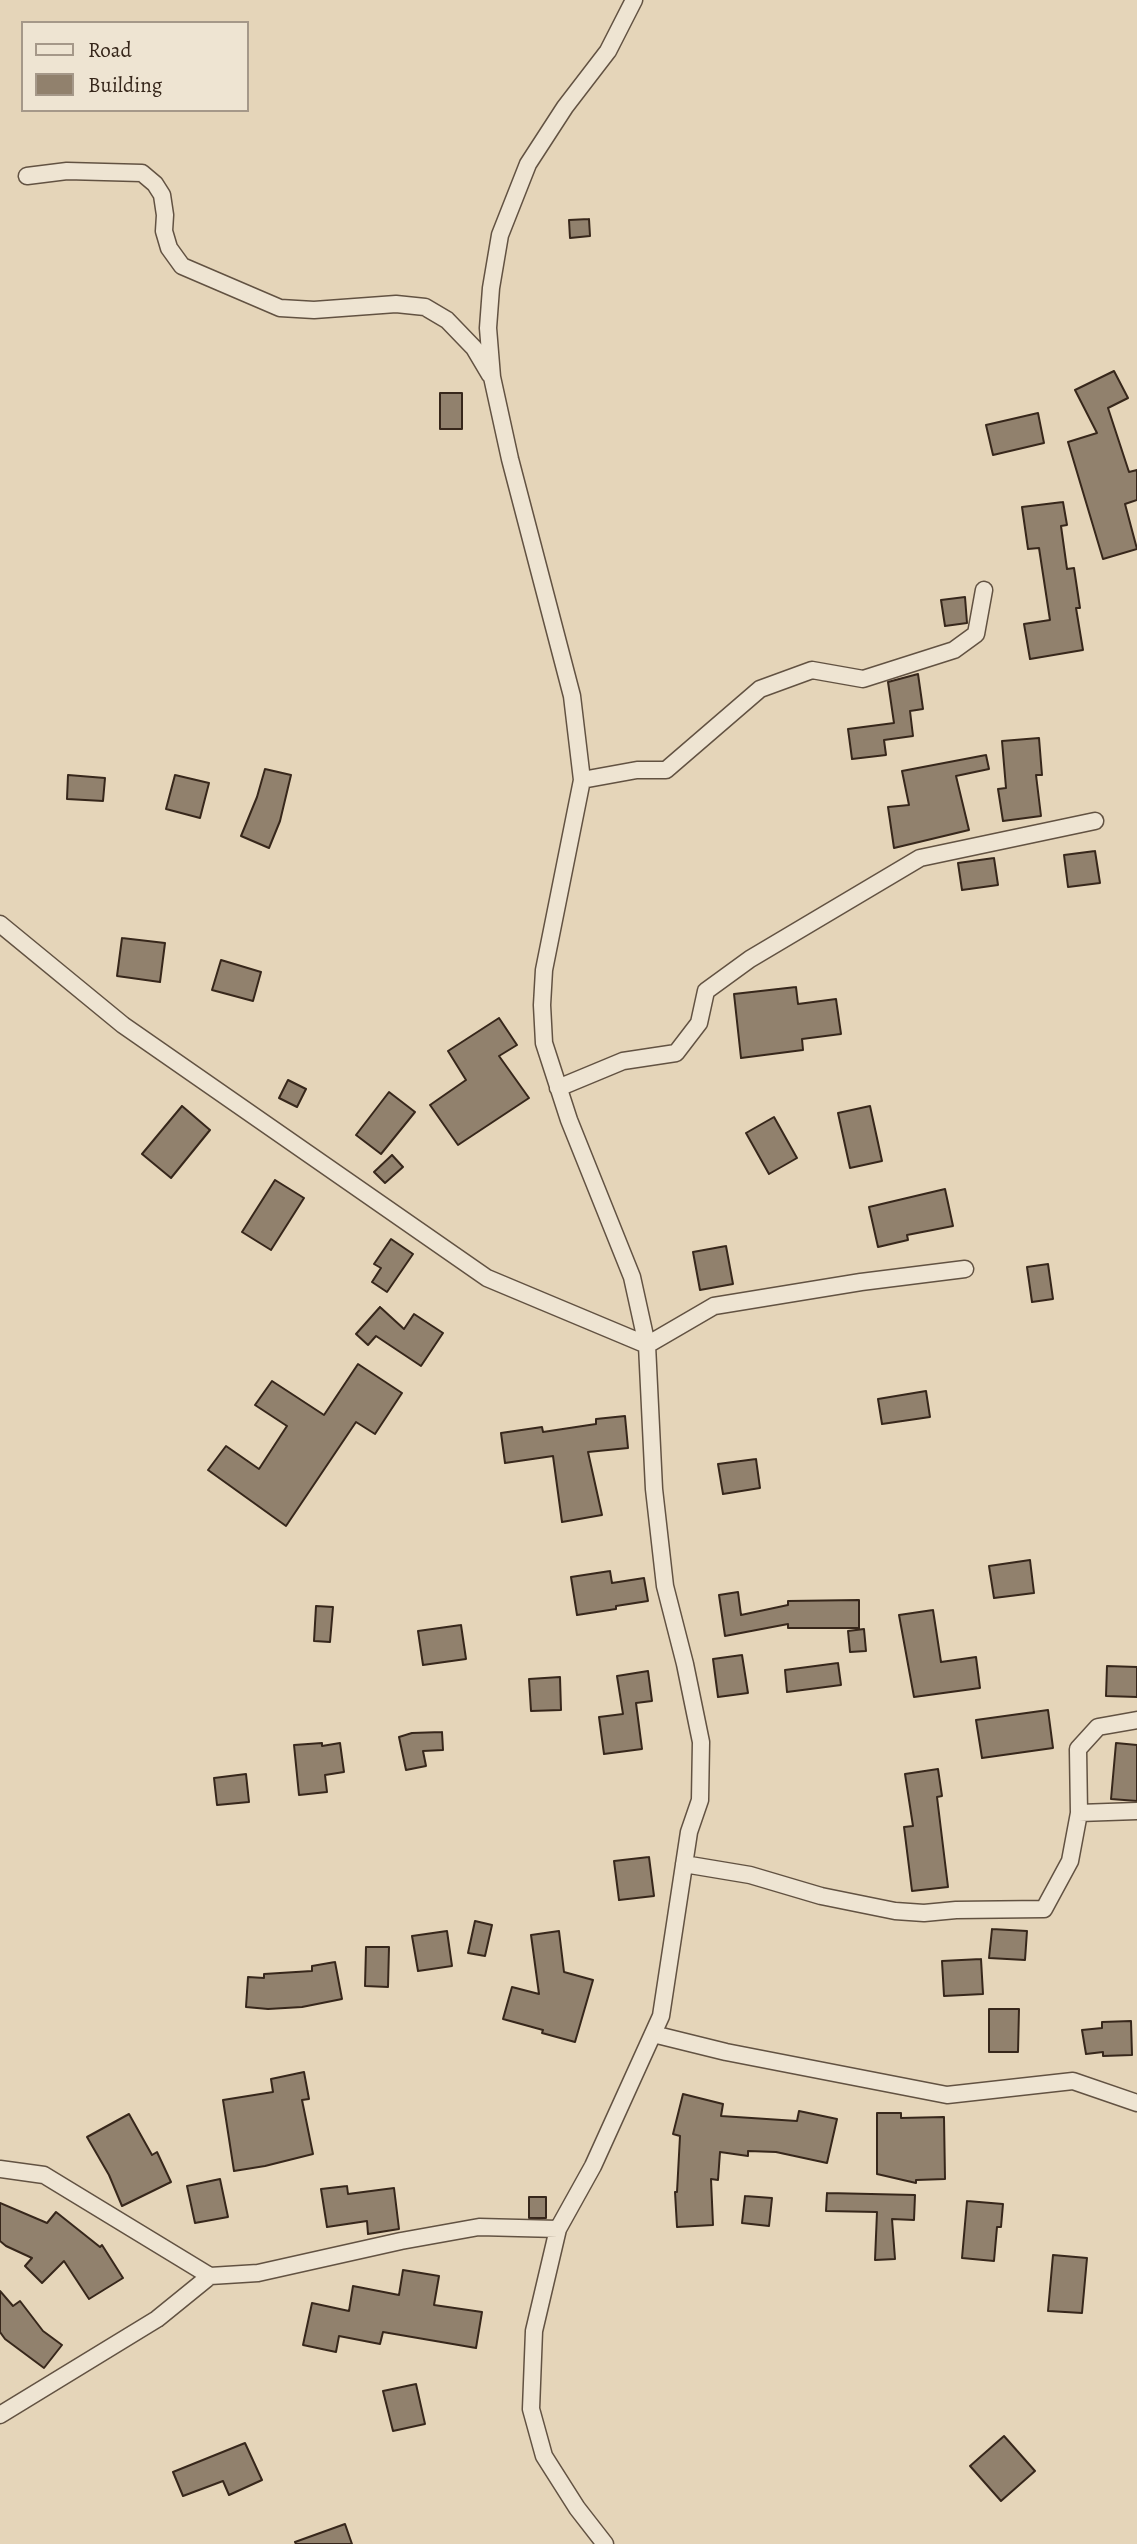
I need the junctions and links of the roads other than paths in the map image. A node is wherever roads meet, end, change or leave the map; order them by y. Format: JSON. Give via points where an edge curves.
{"nodes":[{"id":1,"x":634,"y":0,"type":"edge"},
{"id":2,"x":27,"y":176,"type":"dead end"},
{"id":3,"x":492,"y":377,"type":"junction"},
{"id":4,"x":984,"y":590,"type":"dead end"},
{"id":5,"x":582,"y":780,"type":"junction"},
{"id":6,"x":1095,"y":821,"type":"dead end"},
{"id":7,"x":0,"y":925,"type":"edge"},
{"id":8,"x":558,"y":1087,"type":"junction"},
{"id":9,"x":965,"y":1269,"type":"dead end"},
{"id":10,"x":647,"y":1345,"type":"junction"},
{"id":11,"x":1137,"y":1720,"type":"edge"},
{"id":12,"x":1137,"y":1811,"type":"edge"},
{"id":13,"x":1079,"y":1813,"type":"junction"},
{"id":14,"x":684,"y":1864,"type":"junction"},
{"id":15,"x":653,"y":2034,"type":"junction"},
{"id":16,"x":1137,"y":2104,"type":"edge"},
{"id":17,"x":0,"y":2169,"type":"edge"},
{"id":18,"x":558,"y":2229,"type":"junction"},
{"id":19,"x":210,"y":2276,"type":"junction"},
{"id":20,"x":0,"y":2415,"type":"edge"},
{"id":21,"x":605,"y":2544,"type":"edge"}],
"edges":[{"from":1,"to":3,"type":"street","via":[[608,51],[528,164],[500,235],[489,315]]},
{"from":2,"to":3,"type":"street","via":[[67,170],[142,173],[162,195],[164,231],[169,248],[182,265],[281,308],[425,307],[447,320],[474,348]]},
{"from":3,"to":5,"type":"street","via":[[572,695]]},
{"from":4,"to":5,"type":"street","via":[[976,634],[954,650],[863,679],[812,670],[760,689],[666,770]]},
{"from":5,"to":8,"type":"street","via":[[544,970],[544,1043]]},
{"from":6,"to":8,"type":"street","via":[[920,858],[750,959],[706,991],[699,1023],[676,1052],[623,1061]]},
{"from":7,"to":10,"type":"street","via":[[123,1025],[487,1278]]},
{"from":8,"to":10,"type":"street","via":[[632,1277]]},
{"from":9,"to":10,"type":"street","via":[[714,1306]]},
{"from":10,"to":14,"type":"street","via":[[654,1489],[665,1586],[701,1742],[700,1800]]},
{"from":11,"to":13,"type":"street","via":[[1098,1727],[1078,1749]]},
{"from":12,"to":13,"type":"street"},
{"from":13,"to":14,"type":"street","via":[[1070,1861],[1044,1909],[895,1911],[750,1875]]},
{"from":14,"to":15,"type":"street","via":[[662,2016]]},
{"from":15,"to":16,"type":"street","via":[[947,2095],[1073,2081]]},
{"from":15,"to":18,"type":"street","via":[[593,2166]]},
{"from":17,"to":19,"type":"street","via":[[44,2175]]},
{"from":18,"to":19,"type":"street","via":[[479,2227],[258,2273]]},
{"from":18,"to":21,"type":"street","via":[[534,2331],[531,2409],[544,2456]]},
{"from":19,"to":20,"type":"street","via":[[157,2319]]}]}
